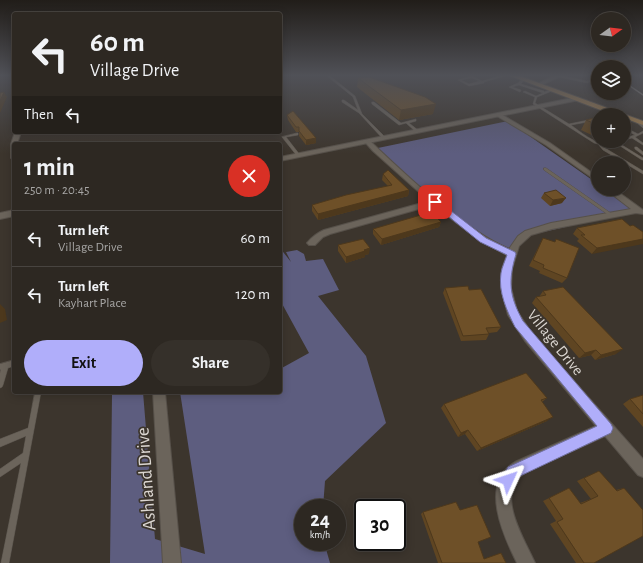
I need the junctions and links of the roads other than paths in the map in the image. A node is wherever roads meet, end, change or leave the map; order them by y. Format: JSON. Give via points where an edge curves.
{"nodes":[{"id":1,"x":343,"y":101,"type":"dead end"},
{"id":2,"x":356,"y":101,"type":"edge"},
{"id":3,"x":535,"y":101,"type":"edge"},
{"id":4,"x":570,"y":101,"type":"edge"},
{"id":5,"x":581,"y":101,"type":"edge"},
{"id":6,"x":374,"y":103,"type":"dead end"},
{"id":7,"x":540,"y":107,"type":"junction"},
{"id":8,"x":600,"y":108,"type":"edge"},
{"id":9,"x":362,"y":114,"type":"junction"},
{"id":10,"x":499,"y":115,"type":"junction"},
{"id":11,"x":415,"y":120,"type":"dead end"},
{"id":12,"x":591,"y":120,"type":"edge"},
{"id":13,"x":406,"y":122,"type":"junction"},
{"id":14,"x":640,"y":122,"type":"edge"},
{"id":15,"x":568,"y":125,"type":"junction"},
{"id":16,"x":643,"y":127,"type":"edge"},
{"id":17,"x":417,"y":131,"type":"junction"},
{"id":18,"x":631,"y":132,"type":"edge"},
{"id":19,"x":643,"y":132,"type":"edge"},
{"id":20,"x":297,"y":134,"type":"edge"},
{"id":21,"x":638,"y":135,"type":"junction"},
{"id":22,"x":632,"y":137,"type":"joint"},
{"id":23,"x":384,"y":138,"type":"junction"},
{"id":24,"x":591,"y":139,"type":"edge"},
{"id":25,"x":367,"y":141,"type":"junction"},
{"id":26,"x":643,"y":144,"type":"edge"},
{"id":27,"x":603,"y":148,"type":"edge"},
{"id":28,"x":626,"y":148,"type":"edge"},
{"id":29,"x":634,"y":149,"type":"dead end"},
{"id":30,"x":643,"y":154,"type":"edge"},
{"id":31,"x":298,"y":155,"type":"junction"},
{"id":32,"x":282,"y":159,"type":"edge"},
{"id":33,"x":643,"y":159,"type":"edge"},
{"id":34,"x":546,"y":169,"type":"dead end"},
{"id":35,"x":643,"y":174,"type":"edge"},
{"id":36,"x":591,"y":175,"type":"edge"},
{"id":37,"x":618,"y":196,"type":"edge"},
{"id":38,"x":435,"y":202,"type":"junction"},
{"id":39,"x":640,"y":212,"type":"edge"},
{"id":40,"x":12,"y":213,"type":"edge"},
{"id":41,"x":611,"y":215,"type":"junction"},
{"id":42,"x":0,"y":216,"type":"edge"},
{"id":43,"x":312,"y":243,"type":"dead end"},
{"id":44,"x":512,"y":254,"type":"junction"},
{"id":45,"x":12,"y":364,"type":"edge"},
{"id":46,"x":2,"y":367,"type":"edge"},
{"id":47,"x":0,"y":385,"type":"edge"},
{"id":48,"x":38,"y":394,"type":"edge"},
{"id":49,"x":159,"y":394,"type":"edge"},
{"id":50,"x":607,"y":428,"type":"junction"},
{"id":51,"x":30,"y":430,"type":"junction"},
{"id":52,"x":0,"y":443,"type":"edge"},
{"id":53,"x":25,"y":456,"type":"junction"},
{"id":54,"x":643,"y":470,"type":"edge"},
{"id":55,"x":0,"y":472,"type":"edge"},
{"id":56,"x":3,"y":554,"type":"edge"},
{"id":57,"x":5,"y":563,"type":"edge"},
{"id":58,"x":172,"y":563,"type":"edge"},
{"id":59,"x":526,"y":563,"type":"edge"}],
"edges":[{"from":1,"to":9,"type":"lane"},
{"from":2,"to":9,"type":"lane"},
{"from":3,"to":7,"type":"lane"},
{"from":4,"to":7,"type":"main road"},
{"from":5,"to":8,"type":"main road"},
{"from":6,"to":13,"type":"lane","via":[[400,124]]},
{"from":7,"to":10,"type":"main road"},
{"from":7,"to":15,"type":"lane"},
{"from":9,"to":23,"type":"lane"},
{"from":10,"to":17,"type":"main road"},
{"from":10,"to":36,"type":"street","via":[[548,144]]},
{"from":11,"to":13,"type":"lane"},
{"from":12,"to":15,"type":"lane"},
{"from":13,"to":17,"type":"lane"},
{"from":14,"to":16,"type":"lane"},
{"from":15,"to":24,"type":"lane"},
{"from":17,"to":23,"type":"main road"},
{"from":18,"to":21,"type":"lane"},
{"from":19,"to":21,"type":"lane"},
{"from":20,"to":31,"type":"lane","via":[[284,137]]},
{"from":21,"to":22,"type":"lane"},
{"from":22,"to":26,"type":"lane"},
{"from":23,"to":25,"type":"main road"},
{"from":25,"to":31,"type":"main road"},
{"from":25,"to":38,"type":"street"},
{"from":27,"to":35,"type":"lane"},
{"from":28,"to":33,"type":"lane"},
{"from":29,"to":30,"type":"lane"},
{"from":31,"to":32,"type":"main road"},
{"from":34,"to":41,"type":"lane"},
{"from":37,"to":39,"type":"street"},
{"from":38,"to":43,"type":"street","via":[[327,232]]},
{"from":38,"to":44,"type":"street","via":[[483,240]]},
{"from":39,"to":41,"type":"street","name":"Village Drive"},
{"from":40,"to":42,"type":"main road"},
{"from":41,"to":44,"type":"street","name":"Village Drive","via":[[532,231],[521,238]]},
{"from":44,"to":50,"type":"street","name":"Village Drive","via":[[506,273],[506,288],[512,312],[519,324]]},
{"from":45,"to":46,"type":"lane"},
{"from":46,"to":47,"type":"lane"},
{"from":48,"to":51,"type":"lane"},
{"from":49,"to":58,"type":"street","name":"Ashland Drive"},
{"from":50,"to":54,"type":"street","name":"Village Drive"},
{"from":50,"to":59,"type":"street","via":[[520,468],[513,472],[508,480],[504,502],[506,515]]},
{"from":51,"to":52,"type":"lane"},
{"from":51,"to":53,"type":"lane"},
{"from":53,"to":55,"type":"lane"},
{"from":53,"to":56,"type":"lane"},
{"from":56,"to":57,"type":"lane"}]}
